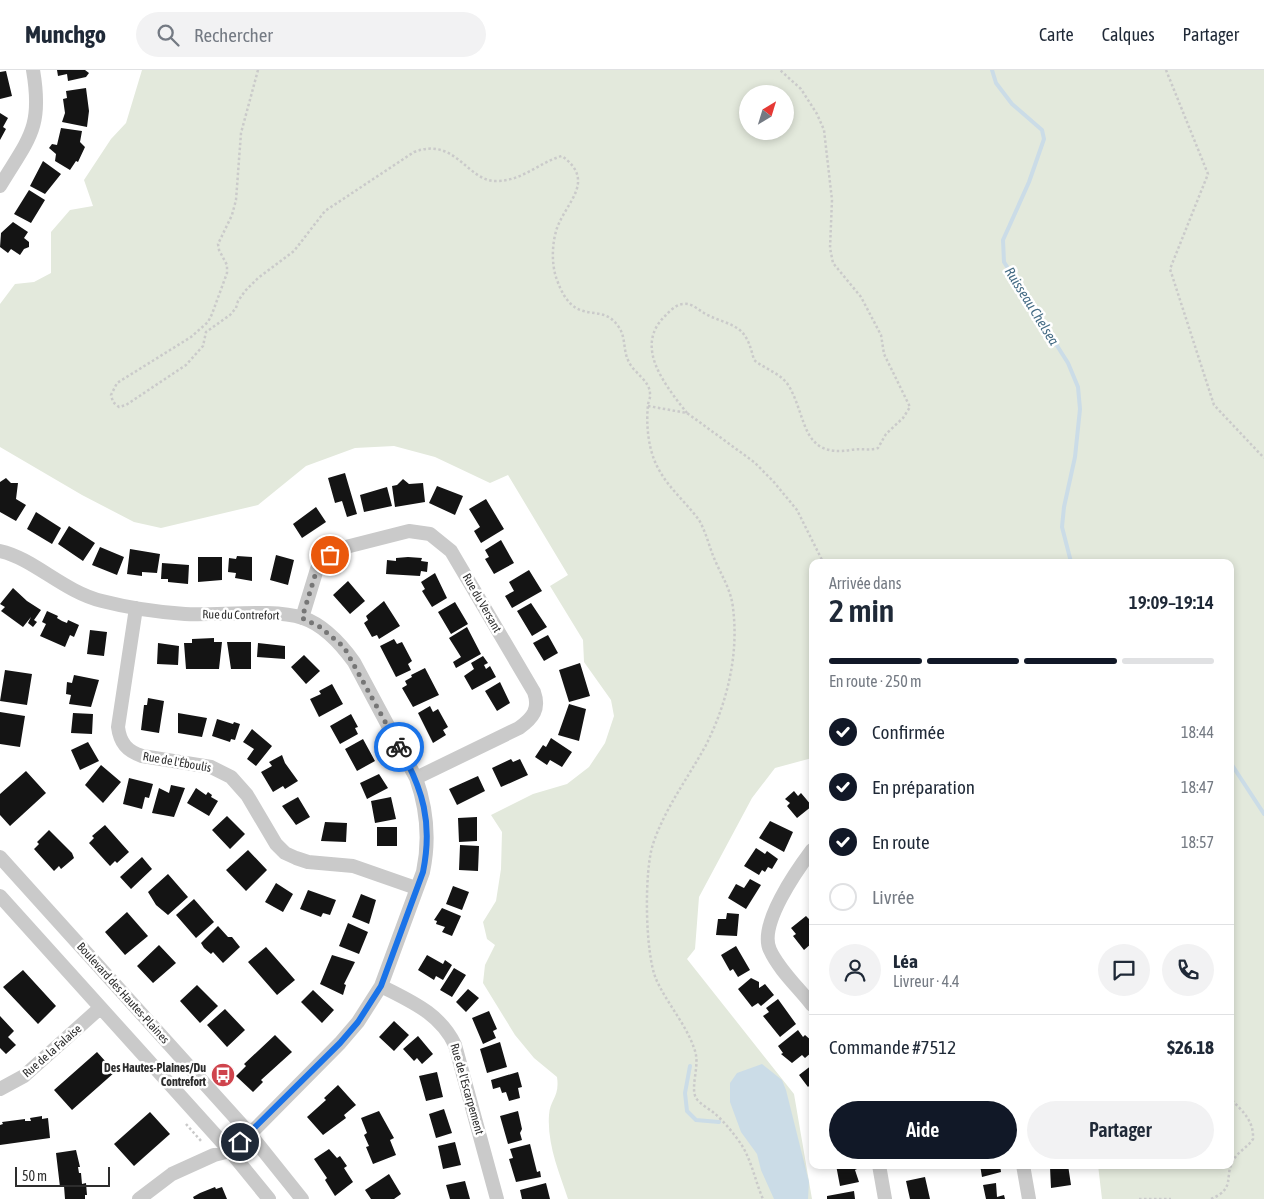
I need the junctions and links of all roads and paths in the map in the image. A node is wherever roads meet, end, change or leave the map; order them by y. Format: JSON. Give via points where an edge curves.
{"nodes":[{"id":1,"x":33,"y":70,"type":"edge"},
{"id":2,"x":258,"y":70,"type":"edge"},
{"id":3,"x":780,"y":70,"type":"edge"},
{"id":4,"x":1166,"y":70,"type":"edge"},
{"id":5,"x":0,"y":186,"type":"edge"},
{"id":6,"x":648,"y":406,"type":"junction"},
{"id":7,"x":688,"y":412,"type":"junction"},
{"id":8,"x":1264,"y":458,"type":"edge"},
{"id":9,"x":0,"y":551,"type":"edge"},
{"id":10,"x":821,"y":559,"type":"edge"},
{"id":11,"x":136,"y":608,"type":"junction"},
{"id":12,"x":302,"y":618,"type":"junction"},
{"id":13,"x":416,"y":778,"type":"junction"},
{"id":14,"x":809,"y":855,"type":"edge"},
{"id":15,"x":0,"y":858,"type":"edge"},
{"id":16,"x":416,"y":888,"type":"junction"},
{"id":17,"x":0,"y":896,"type":"edge"},
{"id":18,"x":381,"y":986,"type":"junction"},
{"id":19,"x":809,"y":1001,"type":"edge"},
{"id":20,"x":100,"y":1008,"type":"junction"},
{"id":21,"x":0,"y":1089,"type":"edge"},
{"id":22,"x":1234,"y":1103,"type":"edge"},
{"id":23,"x":250,"y":1134,"type":"junction"},
{"id":24,"x":230,"y":1151,"type":"junction"},
{"id":25,"x":1234,"y":1161,"type":"edge"},
{"id":26,"x":880,"y":1169,"type":"edge"},
{"id":27,"x":1024,"y":1169,"type":"edge"},
{"id":28,"x":1230,"y":1169,"type":"edge"},
{"id":29,"x":139,"y":1199,"type":"edge"},
{"id":30,"x":270,"y":1199,"type":"edge"},
{"id":31,"x":302,"y":1199,"type":"edge"},
{"id":32,"x":497,"y":1199,"type":"edge"},
{"id":33,"x":763,"y":1199,"type":"edge"},
{"id":34,"x":885,"y":1199,"type":"edge"},
{"id":35,"x":1029,"y":1199,"type":"edge"},
{"id":36,"x":1139,"y":1199,"type":"edge"},
{"id":37,"x":1171,"y":1199,"type":"edge"},
{"id":38,"x":1211,"y":1199,"type":"edge"}],
"edges":[{"from":1,"to":5,"type":"street","via":[[37,95],[35,123],[29,139]]},
{"from":2,"to":6,"type":"path","via":[[240,133],[234,207],[218,244],[227,273],[212,314],[191,337],[117,383],[111,395],[113,402],[119,407],[126,405],[186,365],[203,346],[206,332],[230,315],[245,291],[258,278],[294,251],[325,211],[424,148],[447,152],[495,181],[515,178],[562,156],[570,162],[578,174],[579,189],[558,226],[553,242],[555,276],[572,307],[606,317],[619,327],[627,359],[648,385],[651,395]]},
{"from":3,"to":7,"type":"path","via":[[801,89],[824,130],[832,200],[830,248],[833,263],[862,297],[881,335],[884,354],[910,407],[878,448],[824,450],[800,419],[790,388],[773,371],[754,360],[743,333],[737,327],[710,318],[691,304],[684,304],[673,309],[656,326],[652,343],[654,365]]},
{"from":4,"to":8,"type":"path","via":[[1208,174],[1170,269],[1214,405]]},
{"from":6,"to":7,"type":"path"},
{"from":6,"to":33,"type":"path","via":[[650,448],[656,464],[705,531],[731,596],[735,637],[730,680],[722,710],[663,819],[648,860],[651,961],[658,984],[691,1039],[697,1056],[695,1096],[740,1143]]},
{"from":7,"to":10,"type":"path","via":[[773,480],[797,510]]},
{"from":9,"to":11,"type":"street","name":"Rue du Contrefort","via":[[87,597]]},
{"from":11,"to":12,"type":"street","name":"Rue du Contrefort","via":[[185,614],[267,614]]},
{"from":11,"to":16,"type":"street","name":"Rue de l'Éboulis","via":[[118,727],[124,746],[142,756],[211,767],[231,777],[247,795],[276,844],[285,853],[308,862],[353,866]]},
{"from":12,"to":13,"type":"street","name":"Rue du Contrefort","via":[[320,627],[344,647]]},
{"from":12,"to":13,"type":"street","name":"Rue du Versant","via":[[317,569],[338,549],[409,531],[430,534],[451,551],[534,692],[536,710],[519,728]]},
{"from":13,"to":16,"type":"street","name":"Rue du Contrefort","via":[[426,816],[427,844],[423,872]]},
{"from":14,"to":19,"type":"street","via":[[773,912],[767,936],[775,958]]},
{"from":15,"to":23,"type":"street","name":"Boulevard des Hautes-Plaines"},
{"from":16,"to":18,"type":"street","name":"Rue du Contrefort"},
{"from":17,"to":20,"type":"street"},
{"from":18,"to":23,"type":"street","name":"Rue du Contrefort","via":[[340,1043]]},
{"from":18,"to":32,"type":"street","name":"Rue de l'Escarpement","via":[[429,1012],[449,1032]]},
{"from":20,"to":21,"type":"street","name":"Rue de la Falaise","via":[[24,1076]]},
{"from":20,"to":24,"type":"street"},
{"from":22,"to":25,"type":"path","via":[[1254,1130],[1253,1139]]},
{"from":23,"to":24,"type":"street","name":"Rue du Contrefort"},
{"from":23,"to":31,"type":"street","name":"Boulevard des Hautes-Plaines"},
{"from":24,"to":29,"type":"street","via":[[172,1174]]},
{"from":24,"to":30,"type":"street"},
{"from":26,"to":34,"type":"street"},
{"from":27,"to":35,"type":"street"},
{"from":28,"to":38,"type":"path","via":[[1229,1184]]},
{"from":36,"to":37,"type":"path"}]}
